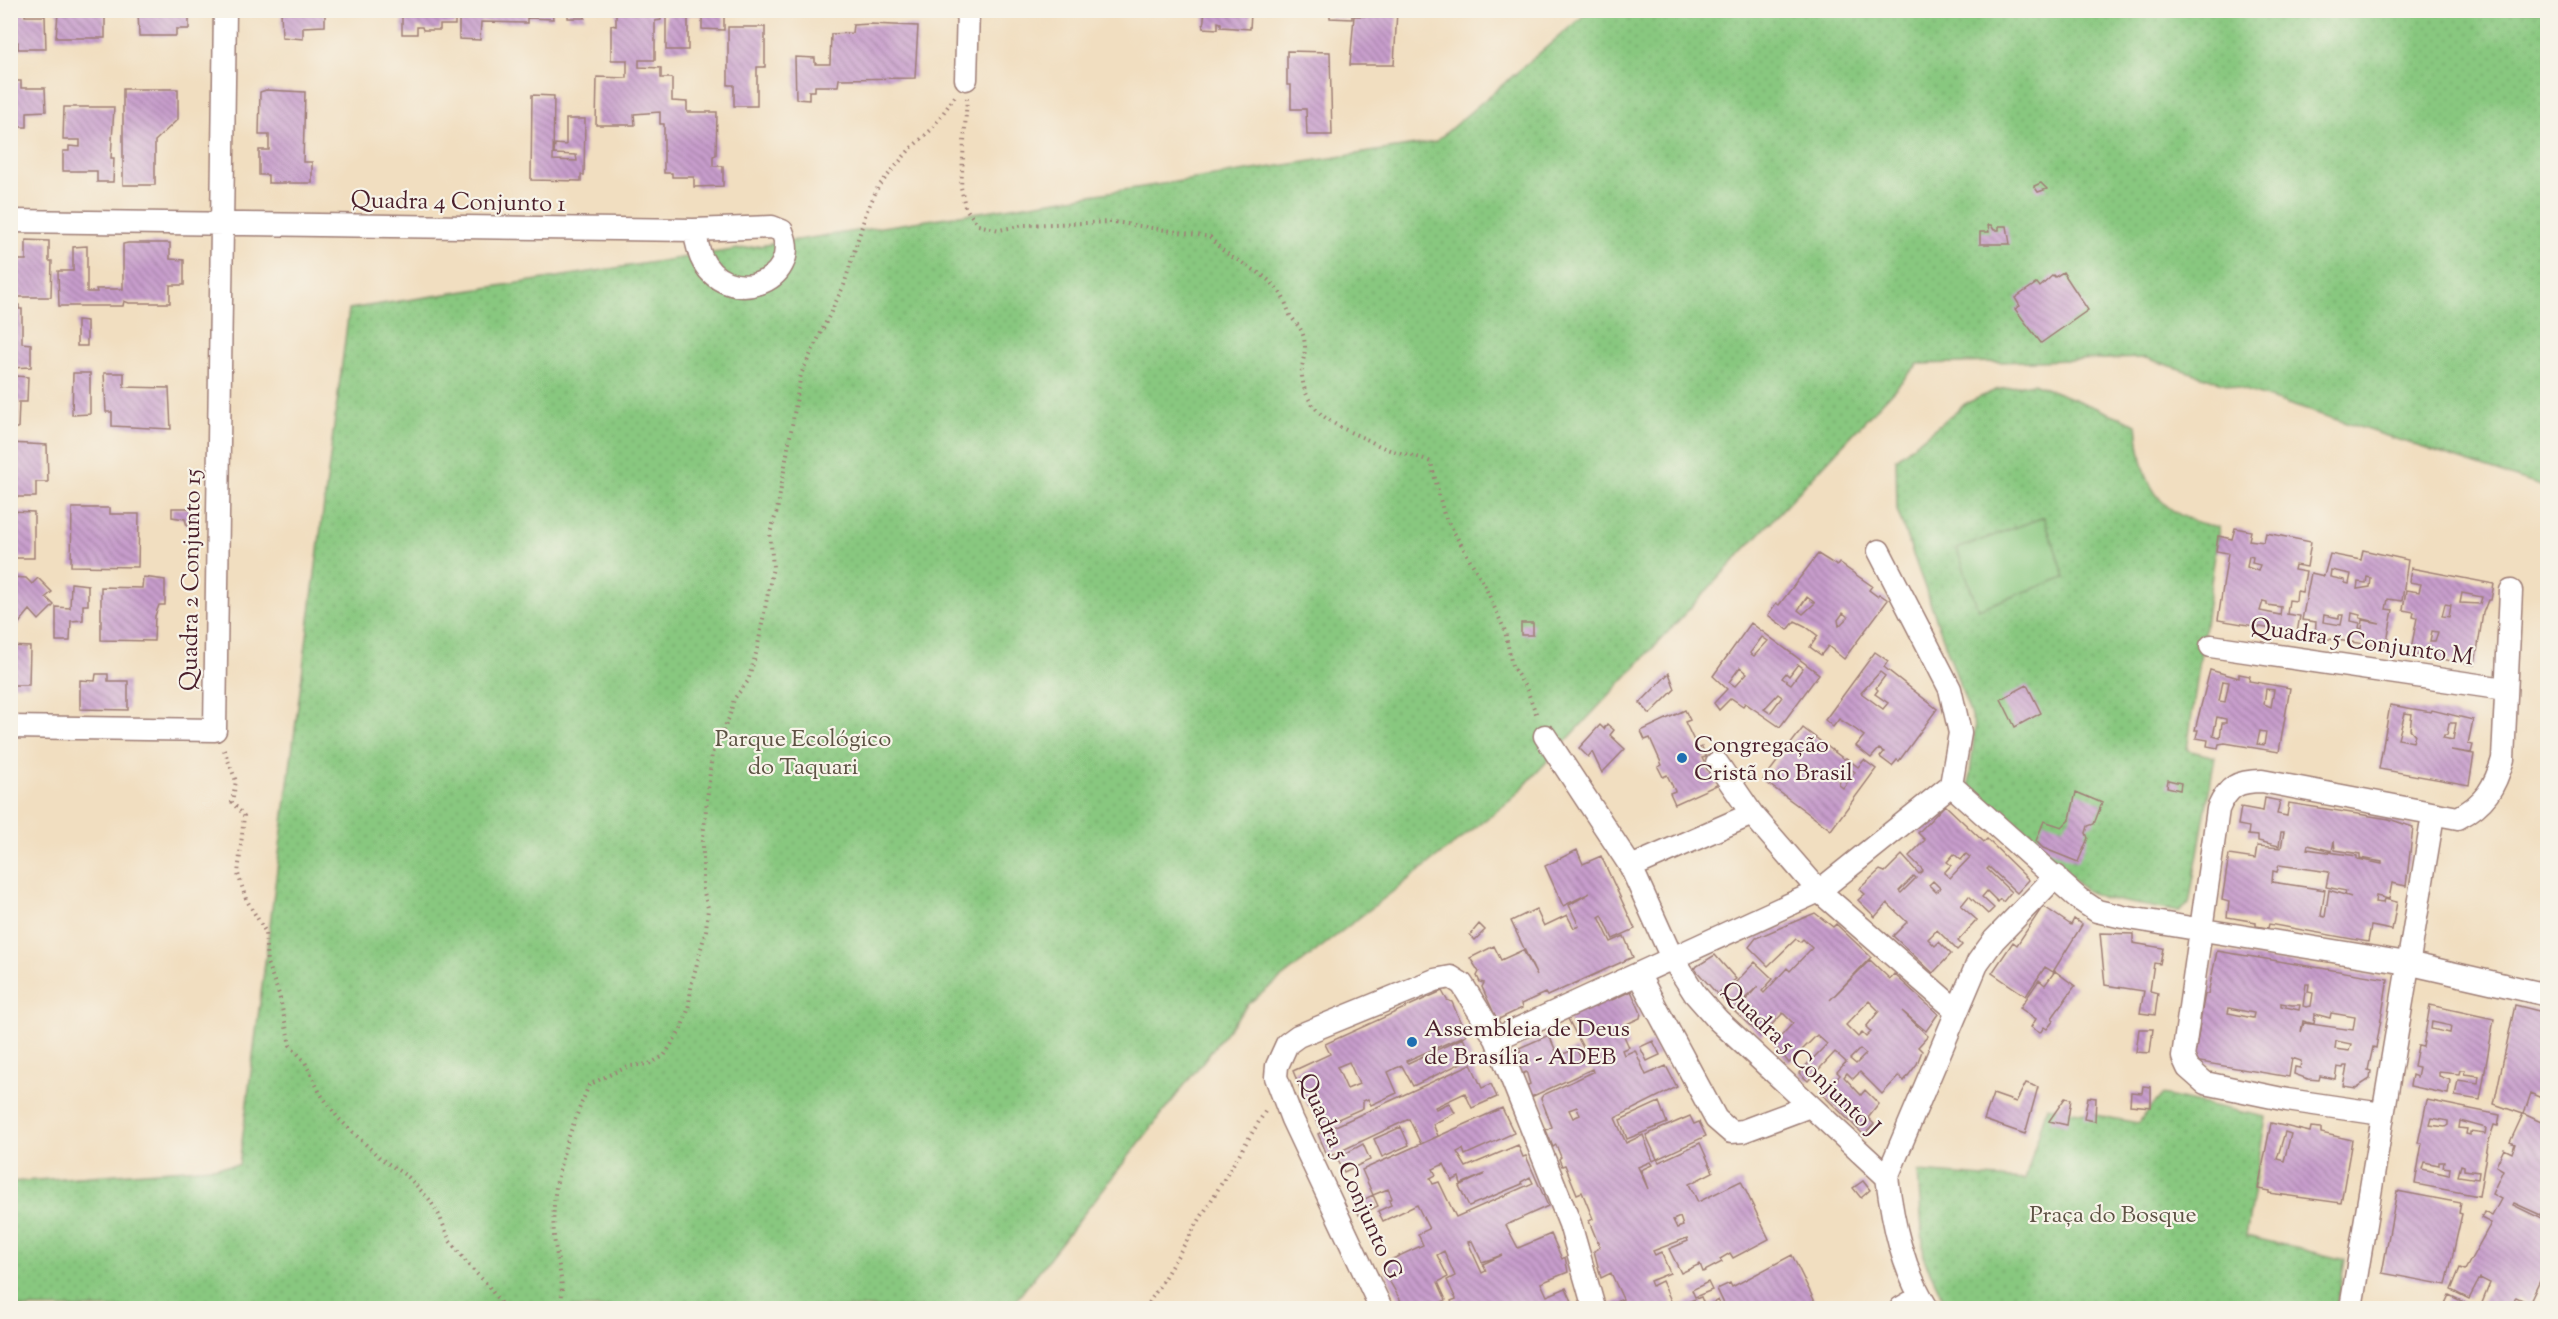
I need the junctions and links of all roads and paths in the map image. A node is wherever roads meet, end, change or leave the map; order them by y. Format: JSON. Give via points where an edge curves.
{"nodes":[{"id":1,"x":225,"y":10,"type":"edge"},
{"id":2,"x":968,"y":10,"type":"edge"},
{"id":3,"x":966,"y":80,"type":"junction"},
{"id":4,"x":10,"y":221,"type":"edge"},
{"id":5,"x":222,"y":226,"type":"junction"},
{"id":6,"x":694,"y":230,"type":"dead end"},
{"id":7,"x":1879,"y":551,"type":"dead end"},
{"id":8,"x":2511,"y":591,"type":"dead end"},
{"id":9,"x":2211,"y":646,"type":"dead end"},
{"id":10,"x":2505,"y":688,"type":"junction"},
{"id":11,"x":10,"y":727,"type":"edge"},
{"id":12,"x":215,"y":730,"type":"junction"},
{"id":13,"x":1545,"y":736,"type":"joint"},
{"id":14,"x":1717,"y":764,"type":"dead end"},
{"id":15,"x":1952,"y":785,"type":"junction"},
{"id":16,"x":1752,"y":814,"type":"junction"},
{"id":17,"x":2433,"y":815,"type":"junction"},
{"id":18,"x":1631,"y":867,"type":"junction"},
{"id":19,"x":2056,"y":876,"type":"junction"},
{"id":20,"x":1819,"y":891,"type":"junction"},
{"id":21,"x":2201,"y":932,"type":"junction"},
{"id":22,"x":1672,"y":958,"type":"junction"},
{"id":23,"x":2407,"y":963,"type":"junction"},
{"id":24,"x":1638,"y":974,"type":"junction"},
{"id":25,"x":2547,"y":994,"type":"edge"},
{"id":26,"x":1957,"y":1011,"type":"junction"},
{"id":27,"x":1496,"y":1038,"type":"junction"},
{"id":28,"x":1280,"y":1089,"type":"junction"},
{"id":29,"x":1810,"y":1106,"type":"junction"},
{"id":30,"x":2382,"y":1114,"type":"junction"},
{"id":31,"x":1887,"y":1177,"type":"junction"},
{"id":32,"x":1924,"y":1303,"type":"edge"},
{"id":33,"x":504,"y":1308,"type":"edge"},
{"id":34,"x":560,"y":1308,"type":"edge"},
{"id":35,"x":1146,"y":1308,"type":"edge"},
{"id":36,"x":1381,"y":1308,"type":"edge"},
{"id":37,"x":1594,"y":1308,"type":"edge"},
{"id":38,"x":1901,"y":1308,"type":"edge"},
{"id":39,"x":2351,"y":1308,"type":"edge"}],
"edges":[{"from":1,"to":5,"type":"street","name":"Quadra 2 Conjunto 15"},
{"from":2,"to":3,"type":"street"},
{"from":3,"to":13,"type":"path","via":[[968,111],[961,187],[964,207],[978,225],[999,230],[1024,225],[1114,222],[1210,237],[1221,251],[1271,282],[1302,329],[1302,375],[1318,413],[1336,426],[1388,450],[1412,453],[1431,462],[1444,515],[1484,584],[1505,631],[1512,666],[1527,690]]},
{"from":3,"to":34,"type":"path","via":[[931,130],[878,187],[840,294],[801,374],[770,533],[773,567],[767,609],[748,681],[734,699],[712,753],[703,837],[706,930],[688,1010],[664,1056],[649,1064],[630,1066],[590,1085],[560,1161],[556,1183],[554,1235]]},
{"from":4,"to":5,"type":"street","name":"Quadra 4 Conjunto 1"},
{"from":5,"to":6,"type":"street","name":"Quadra 4 Conjunto 1"},
{"from":5,"to":12,"type":"street","name":"Quadra 2 Conjunto 15"},
{"from":7,"to":15,"type":"street","via":[[1950,689],[1960,733]]},
{"from":8,"to":10,"type":"street","name":"Quadra 5 Conjunto M"},
{"from":9,"to":10,"type":"street","name":"Quadra 5 Conjunto M"},
{"from":10,"to":17,"type":"street","name":"Quadra 5 Conjunto M","via":[[2506,735],[2496,784],[2478,807],[2458,818]]},
{"from":11,"to":12,"type":"street"},
{"from":12,"to":33,"type":"path","via":[[236,782],[232,802],[244,816],[238,874],[246,898],[265,931],[267,963],[279,994],[290,1045],[305,1062],[338,1119],[429,1199],[450,1241]]},
{"from":13,"to":18,"type":"street","name":"Quadra 5 Conjunto J"},
{"from":14,"to":16,"type":"street"},
{"from":15,"to":19,"type":"street"},
{"from":15,"to":20,"type":"street"},
{"from":16,"to":18,"type":"street"},
{"from":16,"to":20,"type":"street"},
{"from":17,"to":21,"type":"street","name":"Quadra 5 Conjunto M","via":[[2262,782],[2245,781],[2235,786],[2224,794],[2218,809]]},
{"from":17,"to":23,"type":"street"},
{"from":18,"to":22,"type":"street","name":"Quadra 5 Conjunto J"},
{"from":19,"to":21,"type":"street","via":[[2097,911]]},
{"from":19,"to":26,"type":"street","name":"Quadra 5 Conjunto J","via":[[1994,940],[1978,962]]},
{"from":20,"to":22,"type":"street"},
{"from":20,"to":26,"type":"street"},
{"from":21,"to":23,"type":"street"},
{"from":21,"to":30,"type":"street","name":"Quadra 5 Conjunto M","via":[[2183,1056],[2188,1068],[2205,1083]]},
{"from":22,"to":24,"type":"street"},
{"from":22,"to":29,"type":"street","name":"Quadra 5 Conjunto J","via":[[1718,1020]]},
{"from":23,"to":25,"type":"street"},
{"from":23,"to":30,"type":"street"},
{"from":24,"to":27,"type":"street"},
{"from":24,"to":29,"type":"street","via":[[1716,1119],[1724,1127],[1731,1132],[1743,1131]]},
{"from":26,"to":31,"type":"street","name":"Quadra 5 Conjunto J"},
{"from":27,"to":28,"type":"street","name":"Quadra 5 Conjunto G","via":[[1458,980],[1435,980],[1298,1036],[1287,1044],[1276,1066]]},
{"from":27,"to":37,"type":"street","via":[[1570,1224]]},
{"from":28,"to":35,"type":"path"},
{"from":28,"to":36,"type":"street","name":"Quadra 5 Conjunto G"},
{"from":29,"to":31,"type":"street","name":"Quadra 5 Conjunto J"},
{"from":30,"to":39,"type":"street"},
{"from":31,"to":32,"type":"street","via":[[1902,1256]]},
{"from":32,"to":38,"type":"street"}]}
